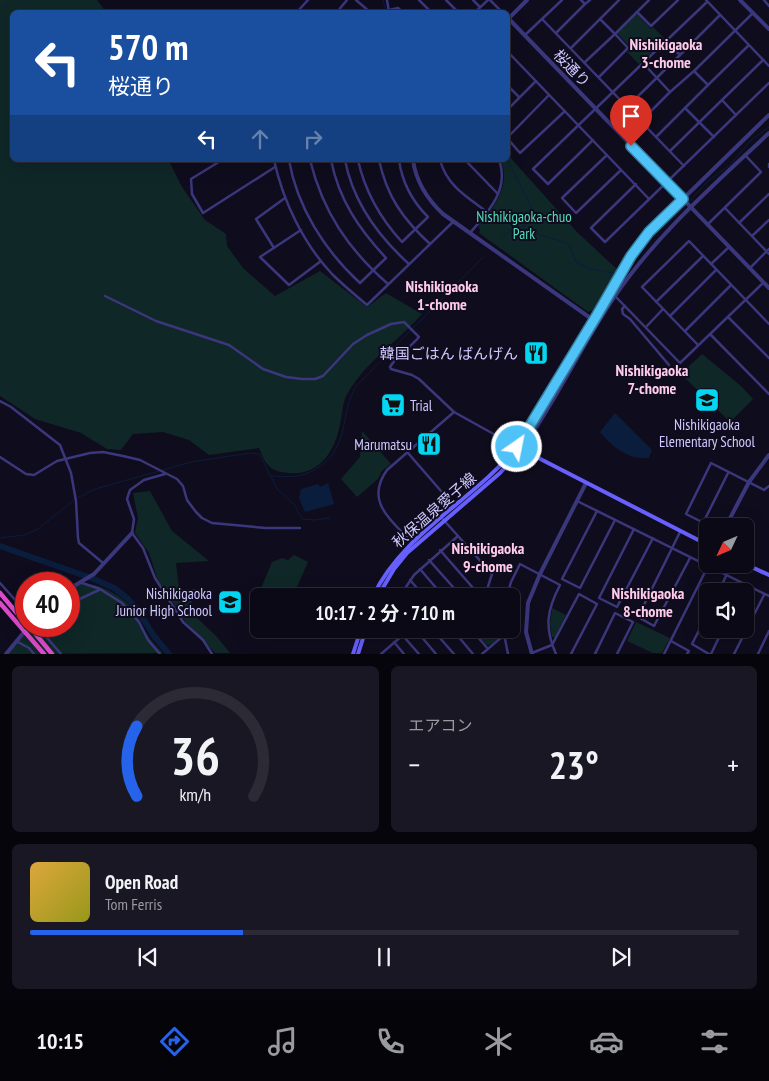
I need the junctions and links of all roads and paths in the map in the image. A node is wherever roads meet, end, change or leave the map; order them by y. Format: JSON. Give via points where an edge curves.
{"nodes":[{"id":1,"x":308,"y":0,"type":"edge"},
{"id":2,"x":347,"y":0,"type":"edge"},
{"id":3,"x":356,"y":0,"type":"edge"},
{"id":4,"x":419,"y":0,"type":"edge"},
{"id":5,"x":446,"y":0,"type":"edge"},
{"id":6,"x":473,"y":0,"type":"edge"},
{"id":7,"x":489,"y":0,"type":"edge"},
{"id":8,"x":527,"y":0,"type":"edge"},
{"id":9,"x":562,"y":0,"type":"edge"},
{"id":10,"x":581,"y":0,"type":"edge"},
{"id":11,"x":590,"y":0,"type":"edge"},
{"id":12,"x":618,"y":0,"type":"edge"},
{"id":13,"x":649,"y":0,"type":"edge"},
{"id":14,"x":678,"y":0,"type":"edge"},
{"id":15,"x":740,"y":0,"type":"edge"},
{"id":16,"x":764,"y":0,"type":"edge"},
{"id":17,"x":706,"y":1,"type":"edge"},
{"id":18,"x":585,"y":4,"type":"junction"},
{"id":19,"x":769,"y":6,"type":"edge"},
{"id":20,"x":480,"y":7,"type":"junction"},
{"id":21,"x":299,"y":10,"type":"edge"},
{"id":22,"x":339,"y":10,"type":"edge"},
{"id":23,"x":368,"y":10,"type":"edge"},
{"id":24,"x":429,"y":10,"type":"edge"},
{"id":25,"x":456,"y":10,"type":"edge"},
{"id":26,"x":477,"y":10,"type":"edge"},
{"id":27,"x":500,"y":10,"type":"edge"},
{"id":28,"x":637,"y":12,"type":"junction"},
{"id":29,"x":753,"y":13,"type":"junction"},
{"id":30,"x":720,"y":15,"type":"junction"},
{"id":31,"x":510,"y":16,"type":"edge"},
{"id":32,"x":542,"y":19,"type":"junction"},
{"id":33,"x":600,"y":19,"type":"junction"},
{"id":34,"x":510,"y":20,"type":"edge"},
{"id":35,"x":768,"y":27,"type":"edge"},
{"id":36,"x":735,"y":30,"type":"junction"},
{"id":37,"x":556,"y":33,"type":"junction"},
{"id":38,"x":614,"y":34,"type":"junction"},
{"id":39,"x":525,"y":36,"type":"junction"},
{"id":40,"x":666,"y":41,"type":"junction"},
{"id":41,"x":749,"y":45,"type":"junction"},
{"id":42,"x":571,"y":48,"type":"junction"},
{"id":43,"x":510,"y":54,"type":"edge"},
{"id":44,"x":680,"y":56,"type":"junction"},
{"id":45,"x":763,"y":60,"type":"junction"},
{"id":46,"x":585,"y":62,"type":"junction"},
{"id":47,"x":643,"y":63,"type":"junction"},
{"id":48,"x":769,"y":66,"type":"edge"},
{"id":49,"x":694,"y":71,"type":"junction"},
{"id":50,"x":599,"y":77,"type":"junction"},
{"id":51,"x":656,"y":78,"type":"junction"},
{"id":52,"x":536,"y":81,"type":"junction"},
{"id":53,"x":769,"y":83,"type":"edge"},
{"id":54,"x":708,"y":86,"type":"junction"},
{"id":55,"x":510,"y":88,"type":"edge"},
{"id":56,"x":670,"y":92,"type":"junction"},
{"id":57,"x":613,"y":93,"type":"junction"},
{"id":58,"x":549,"y":95,"type":"junction"},
{"id":59,"x":519,"y":98,"type":"junction"},
{"id":60,"x":722,"y":100,"type":"junction"},
{"id":61,"x":510,"y":107,"type":"edge"},
{"id":62,"x":627,"y":107,"type":"junction"},
{"id":63,"x":685,"y":108,"type":"junction"},
{"id":64,"x":596,"y":109,"type":"junction"},
{"id":65,"x":564,"y":111,"type":"junction"},
{"id":66,"x":736,"y":115,"type":"junction"},
{"id":67,"x":769,"y":115,"type":"edge"},
{"id":68,"x":641,"y":121,"type":"junction"},
{"id":69,"x":700,"y":122,"type":"junction"},
{"id":70,"x":579,"y":126,"type":"junction"},
{"id":71,"x":769,"y":133,"type":"edge"},
{"id":72,"x":510,"y":136,"type":"edge"},
{"id":73,"x":656,"y":136,"type":"junction"},
{"id":74,"x":714,"y":137,"type":"junction"},
{"id":75,"x":510,"y":140,"type":"edge"},
{"id":76,"x":593,"y":140,"type":"junction"},
{"id":77,"x":670,"y":151,"type":"junction"},
{"id":78,"x":607,"y":155,"type":"junction"},
{"id":79,"x":745,"y":155,"type":"junction"},
{"id":80,"x":219,"y":162,"type":"edge"},
{"id":81,"x":274,"y":162,"type":"edge"},
{"id":82,"x":289,"y":162,"type":"edge"},
{"id":83,"x":311,"y":162,"type":"edge"},
{"id":84,"x":332,"y":162,"type":"edge"},
{"id":85,"x":345,"y":162,"type":"edge"},
{"id":86,"x":358,"y":162,"type":"edge"},
{"id":87,"x":379,"y":162,"type":"edge"},
{"id":88,"x":400,"y":162,"type":"edge"},
{"id":89,"x":413,"y":162,"type":"edge"},
{"id":90,"x":441,"y":162,"type":"edge"},
{"id":91,"x":467,"y":162,"type":"edge"},
{"id":92,"x":500,"y":162,"type":"edge"},
{"id":93,"x":684,"y":166,"type":"junction"},
{"id":94,"x":275,"y":167,"type":"junction"},
{"id":95,"x":621,"y":170,"type":"junction"},
{"id":96,"x":667,"y":182,"type":"junction"},
{"id":97,"x":636,"y":184,"type":"junction"},
{"id":98,"x":498,"y":194,"type":"junction"},
{"id":99,"x":769,"y":194,"type":"edge"},
{"id":100,"x":285,"y":198,"type":"junction"},
{"id":101,"x":649,"y":199,"type":"junction"},
{"id":102,"x":684,"y":200,"type":"junction"},
{"id":103,"x":691,"y":207,"type":"junction"},
{"id":104,"x":724,"y":208,"type":"junction"},
{"id":105,"x":487,"y":212,"type":"junction"},
{"id":106,"x":769,"y":220,"type":"edge"},
{"id":107,"x":454,"y":221,"type":"junction"},
{"id":108,"x":739,"y":223,"type":"junction"},
{"id":109,"x":708,"y":225,"type":"junction"},
{"id":110,"x":301,"y":230,"type":"junction"},
{"id":111,"x":415,"y":230,"type":"junction"},
{"id":112,"x":470,"y":233,"type":"junction"},
{"id":113,"x":752,"y":236,"type":"junction"},
{"id":114,"x":430,"y":244,"type":"junction"},
{"id":115,"x":729,"y":247,"type":"junction"},
{"id":116,"x":274,"y":248,"type":"junction"},
{"id":117,"x":768,"y":251,"type":"edge"},
{"id":118,"x":703,"y":256,"type":"junction"},
{"id":119,"x":322,"y":261,"type":"junction"},
{"id":120,"x":409,"y":264,"type":"junction"},
{"id":121,"x":711,"y":264,"type":"junction"},
{"id":122,"x":750,"y":268,"type":"junction"},
{"id":123,"x":372,"y":270,"type":"junction"},
{"id":124,"x":716,"y":270,"type":"junction"},
{"id":125,"x":764,"y":282,"type":"junction"},
{"id":126,"x":388,"y":284,"type":"junction"},
{"id":127,"x":731,"y":285,"type":"junction"},
{"id":128,"x":769,"y":288,"type":"edge"},
{"id":129,"x":105,"y":296,"type":"dead end"},
{"id":130,"x":615,"y":296,"type":"junction"},
{"id":131,"x":746,"y":300,"type":"junction"},
{"id":132,"x":656,"y":302,"type":"junction"},
{"id":133,"x":625,"y":306,"type":"junction"},
{"id":134,"x":663,"y":309,"type":"junction"},
{"id":135,"x":670,"y":316,"type":"junction"},
{"id":136,"x":728,"y":317,"type":"junction"},
{"id":137,"x":596,"y":322,"type":"junction"},
{"id":138,"x":769,"y":324,"type":"edge"},
{"id":139,"x":646,"y":327,"type":"junction"},
{"id":140,"x":684,"y":331,"type":"junction"},
{"id":141,"x":710,"y":334,"type":"junction"},
{"id":142,"x":698,"y":345,"type":"junction"},
{"id":143,"x":769,"y":358,"type":"edge"},
{"id":144,"x":669,"y":365,"type":"dead end"},
{"id":145,"x":769,"y":394,"type":"edge"},
{"id":146,"x":0,"y":401,"type":"edge"},
{"id":147,"x":454,"y":412,"type":"junction"},
{"id":148,"x":519,"y":448,"type":"junction"},
{"id":149,"x":408,"y":453,"type":"junction"},
{"id":150,"x":769,"y":455,"type":"edge"},
{"id":151,"x":0,"y":458,"type":"edge"},
{"id":152,"x":65,"y":460,"type":"junction"},
{"id":153,"x":729,"y":472,"type":"junction"},
{"id":154,"x":164,"y":473,"type":"junction"},
{"id":155,"x":750,"y":482,"type":"junction"},
{"id":156,"x":586,"y":483,"type":"junction"},
{"id":157,"x":769,"y":486,"type":"edge"},
{"id":158,"x":577,"y":501,"type":"junction"},
{"id":159,"x":454,"y":506,"type":"junction"},
{"id":160,"x":597,"y":511,"type":"junction"},
{"id":161,"x":706,"y":518,"type":"edge"},
{"id":162,"x":730,"y":518,"type":"edge"},
{"id":163,"x":443,"y":519,"type":"junction"},
{"id":164,"x":615,"y":520,"type":"junction"},
{"id":165,"x":699,"y":521,"type":"edge"},
{"id":166,"x":300,"y":528,"type":"dead end"},
{"id":167,"x":634,"y":529,"type":"junction"},
{"id":168,"x":680,"y":532,"type":"junction"},
{"id":169,"x":132,"y":533,"type":"junction"},
{"id":170,"x":458,"y":536,"type":"junction"},
{"id":171,"x":653,"y":538,"type":"junction"},
{"id":172,"x":699,"y":541,"type":"edge"},
{"id":173,"x":412,"y":543,"type":"junction"},
{"id":174,"x":672,"y":548,"type":"junction"},
{"id":175,"x":440,"y":550,"type":"junction"},
{"id":176,"x":690,"y":558,"type":"junction"},
{"id":177,"x":429,"y":560,"type":"junction"},
{"id":178,"x":699,"y":562,"type":"edge"},
{"id":179,"x":104,"y":564,"type":"junction"},
{"id":180,"x":754,"y":568,"type":"edge"},
{"id":181,"x":420,"y":569,"type":"junction"},
{"id":182,"x":704,"y":573,"type":"edge"},
{"id":183,"x":721,"y":573,"type":"edge"},
{"id":184,"x":540,"y":574,"type":"junction"},
{"id":185,"x":769,"y":575,"type":"edge"},
{"id":186,"x":726,"y":576,"type":"junction"},
{"id":187,"x":410,"y":580,"type":"junction"},
{"id":188,"x":83,"y":582,"type":"junction"},
{"id":189,"x":0,"y":583,"type":"edge"},
{"id":190,"x":722,"y":583,"type":"edge"},
{"id":191,"x":741,"y":583,"type":"edge"},
{"id":192,"x":80,"y":584,"type":"edge"},
{"id":193,"x":377,"y":588,"type":"edge"},
{"id":194,"x":383,"y":588,"type":"edge"},
{"id":195,"x":405,"y":588,"type":"edge"},
{"id":196,"x":417,"y":588,"type":"edge"},
{"id":197,"x":436,"y":588,"type":"edge"},
{"id":198,"x":454,"y":588,"type":"edge"},
{"id":199,"x":473,"y":588,"type":"edge"},
{"id":200,"x":488,"y":588,"type":"edge"},
{"id":201,"x":509,"y":588,"type":"edge"},
{"id":202,"x":100,"y":589,"type":"junction"},
{"id":203,"x":754,"y":589,"type":"edge"},
{"id":204,"x":0,"y":593,"type":"edge"},
{"id":205,"x":764,"y":594,"type":"junction"},
{"id":206,"x":769,"y":596,"type":"edge"},
{"id":207,"x":80,"y":599,"type":"edge"},
{"id":208,"x":15,"y":600,"type":"edge"},
{"id":209,"x":0,"y":603,"type":"edge"},
{"id":210,"x":15,"y":611,"type":"edge"},
{"id":211,"x":15,"y":620,"type":"edge"},
{"id":212,"x":699,"y":630,"type":"edge"},
{"id":213,"x":769,"y":631,"type":"edge"},
{"id":214,"x":20,"y":637,"type":"edge"},
{"id":215,"x":29,"y":637,"type":"edge"},
{"id":216,"x":37,"y":637,"type":"edge"},
{"id":217,"x":46,"y":637,"type":"edge"},
{"id":218,"x":358,"y":638,"type":"edge"},
{"id":219,"x":363,"y":638,"type":"edge"},
{"id":220,"x":399,"y":638,"type":"edge"},
{"id":221,"x":405,"y":638,"type":"edge"},
{"id":222,"x":423,"y":638,"type":"edge"},
{"id":223,"x":440,"y":638,"type":"edge"},
{"id":224,"x":460,"y":638,"type":"edge"},
{"id":225,"x":479,"y":638,"type":"edge"},
{"id":226,"x":502,"y":638,"type":"edge"},
{"id":227,"x":504,"y":638,"type":"edge"},
{"id":228,"x":718,"y":638,"type":"edge"},
{"id":229,"x":16,"y":641,"type":"junction"},
{"id":230,"x":670,"y":641,"type":"junction"},
{"id":231,"x":394,"y":642,"type":"junction"},
{"id":232,"x":552,"y":645,"type":"junction"},
{"id":233,"x":488,"y":649,"type":"junction"},
{"id":234,"x":6,"y":654,"type":"edge"},
{"id":235,"x":34,"y":654,"type":"edge"},
{"id":236,"x":44,"y":654,"type":"edge"},
{"id":237,"x":52,"y":654,"type":"edge"},
{"id":238,"x":61,"y":654,"type":"edge"},
{"id":239,"x":160,"y":654,"type":"edge"},
{"id":240,"x":212,"y":654,"type":"edge"},
{"id":241,"x":353,"y":654,"type":"edge"},
{"id":242,"x":358,"y":654,"type":"edge"},
{"id":243,"x":381,"y":654,"type":"edge"},
{"id":244,"x":404,"y":654,"type":"edge"},
{"id":245,"x":419,"y":654,"type":"edge"},
{"id":246,"x":436,"y":654,"type":"edge"},
{"id":247,"x":454,"y":654,"type":"edge"},
{"id":248,"x":473,"y":654,"type":"edge"},
{"id":249,"x":482,"y":654,"type":"edge"},
{"id":250,"x":508,"y":654,"type":"edge"},
{"id":251,"x":532,"y":654,"type":"edge"},
{"id":252,"x":556,"y":654,"type":"edge"},
{"id":253,"x":571,"y":654,"type":"edge"},
{"id":254,"x":595,"y":654,"type":"edge"},
{"id":255,"x":617,"y":654,"type":"edge"},
{"id":256,"x":664,"y":654,"type":"edge"},
{"id":257,"x":687,"y":654,"type":"edge"},
{"id":258,"x":710,"y":654,"type":"edge"},
{"id":259,"x":734,"y":654,"type":"edge"},
{"id":260,"x":758,"y":654,"type":"edge"}],
"edges":[{"from":1,"to":21,"type":"street"},
{"from":2,"to":22,"type":"street"},
{"from":3,"to":23,"type":"street"},
{"from":4,"to":24,"type":"street"},
{"from":5,"to":25,"type":"street"},
{"from":6,"to":20,"type":"street"},
{"from":7,"to":20,"type":"street"},
{"from":7,"to":27,"type":"street"},
{"from":8,"to":31,"type":"street"},
{"from":9,"to":32,"type":"street"},
{"from":10,"to":18,"type":"street"},
{"from":11,"to":18,"type":"street"},
{"from":12,"to":33,"type":"street"},
{"from":13,"to":28,"type":"street"},
{"from":14,"to":28,"type":"street","via":[[651,26]]},
{"from":15,"to":29,"type":"street"},
{"from":16,"to":19,"type":"street"},
{"from":17,"to":30,"type":"street"},
{"from":17,"to":40,"type":"street"},
{"from":18,"to":37,"type":"street"},
{"from":20,"to":26,"type":"street"},
{"from":28,"to":38,"type":"street"},
{"from":29,"to":35,"type":"street"},
{"from":29,"to":36,"type":"street"},
{"from":30,"to":36,"type":"street"},
{"from":30,"to":44,"type":"street"},
{"from":32,"to":37,"type":"street"},
{"from":32,"to":39,"type":"street"},
{"from":33,"to":38,"type":"street"},
{"from":33,"to":42,"type":"street"},
{"from":34,"to":39,"type":"street","name":"桜通り"},
{"from":36,"to":41,"type":"street"},
{"from":36,"to":49,"type":"street"},
{"from":37,"to":42,"type":"street"},
{"from":38,"to":46,"type":"street"},
{"from":38,"to":50,"type":"street","via":[[628,48]]},
{"from":39,"to":64,"type":"street","name":"桜通り"},
{"from":40,"to":44,"type":"street"},
{"from":40,"to":47,"type":"street"},
{"from":41,"to":45,"type":"street"},
{"from":41,"to":54,"type":"street"},
{"from":42,"to":46,"type":"street"},
{"from":43,"to":52,"type":"street"},
{"from":44,"to":51,"type":"street"},
{"from":45,"to":48,"type":"street"},
{"from":45,"to":60,"type":"street"},
{"from":46,"to":50,"type":"street"},
{"from":47,"to":51,"type":"street"},
{"from":47,"to":57,"type":"street"},
{"from":49,"to":54,"type":"street"},
{"from":49,"to":56,"type":"street"},
{"from":50,"to":57,"type":"street"},
{"from":51,"to":56,"type":"street"},
{"from":51,"to":62,"type":"street"},
{"from":52,"to":58,"type":"street"},
{"from":52,"to":59,"type":"street"},
{"from":53,"to":66,"type":"street"},
{"from":54,"to":63,"type":"street"},
{"from":55,"to":59,"type":"street"},
{"from":56,"to":68,"type":"street"},
{"from":57,"to":62,"type":"street"},
{"from":57,"to":64,"type":"street"},
{"from":58,"to":65,"type":"street"},
{"from":58,"to":72,"type":"street"},
{"from":59,"to":61,"type":"street"},
{"from":60,"to":66,"type":"street"},
{"from":60,"to":69,"type":"street"},
{"from":62,"to":68,"type":"street"},
{"from":63,"to":69,"type":"street"},
{"from":63,"to":73,"type":"street"},
{"from":64,"to":70,"type":"street"},
{"from":64,"to":96,"type":"street","name":"桜通り"},
{"from":65,"to":70,"type":"street"},
{"from":65,"to":75,"type":"street","via":[[520,153]]},
{"from":66,"to":74,"type":"street"},
{"from":67,"to":102,"type":"street"},
{"from":68,"to":73,"type":"street"},
{"from":69,"to":74,"type":"street"},
{"from":69,"to":77,"type":"street"},
{"from":70,"to":76,"type":"street"},
{"from":70,"to":76,"type":"street","via":[[533,169],[548,184]]},
{"from":71,"to":79,"type":"street"},
{"from":73,"to":77,"type":"street"},
{"from":74,"to":93,"type":"street"},
{"from":76,"to":78,"type":"street"},
{"from":77,"to":93,"type":"street"},
{"from":78,"to":95,"type":"street"},
{"from":78,"to":95,"type":"street","via":[[562,198],[576,213]]},
{"from":79,"to":103,"type":"street"},
{"from":79,"to":104,"type":"street","via":[[761,172]]},
{"from":80,"to":94,"type":"street","via":[[191,179],[192,194],[203,213]]},
{"from":81,"to":94,"type":"street"},
{"from":82,"to":123,"type":"street","via":[[312,224],[331,252],[360,283]]},
{"from":83,"to":123,"type":"street","via":[[321,195],[334,221],[349,245]]},
{"from":84,"to":123,"type":"street","via":[[349,211],[386,258]]},
{"from":85,"to":120,"type":"street","via":[[366,215]]},
{"from":86,"to":111,"type":"street","via":[[369,196],[392,232],[402,242]]},
{"from":87,"to":111,"type":"street","via":[[393,200]]},
{"from":88,"to":111,"type":"street","via":[[408,190],[428,218]]},
{"from":89,"to":107,"type":"street","via":[[425,194]]},
{"from":90,"to":105,"type":"street","via":[[452,184]]},
{"from":91,"to":98,"type":"street"},
{"from":92,"to":98,"type":"street","via":[[502,171]]},
{"from":93,"to":96,"type":"street"},
{"from":94,"to":100,"type":"street"},
{"from":95,"to":97,"type":"street"},
{"from":96,"to":101,"type":"street"},
{"from":96,"to":102,"type":"street","name":"桜通り"},
{"from":97,"to":101,"type":"street"},
{"from":97,"to":101,"type":"street","via":[[591,228],[605,242]]},
{"from":98,"to":105,"type":"street"},
{"from":99,"to":108,"type":"street"},
{"from":100,"to":110,"type":"street"},
{"from":100,"to":116,"type":"street","via":[[256,219]]},
{"from":102,"to":103,"type":"street","name":"桜通り"},
{"from":102,"to":137,"type":"street","via":[[649,232],[631,256]]},
{"from":103,"to":109,"type":"street"},
{"from":103,"to":130,"type":"street","via":[[659,240]]},
{"from":104,"to":108,"type":"street"},
{"from":104,"to":109,"type":"street"},
{"from":105,"to":112,"type":"street"},
{"from":106,"to":113,"type":"street"},
{"from":107,"to":112,"type":"street"},
{"from":107,"to":114,"type":"street"},
{"from":108,"to":113,"type":"street"},
{"from":109,"to":115,"type":"street"},
{"from":110,"to":116,"type":"street"},
{"from":110,"to":119,"type":"street"},
{"from":111,"to":114,"type":"street"},
{"from":112,"to":137,"type":"street"},
{"from":113,"to":117,"type":"street"},
{"from":114,"to":120,"type":"street"},
{"from":115,"to":121,"type":"street"},
{"from":115,"to":122,"type":"street"},
{"from":116,"to":119,"type":"street","via":[[260,257],[289,285]]},
{"from":117,"to":122,"type":"street"},
{"from":118,"to":121,"type":"street"},
{"from":118,"to":132,"type":"street"},
{"from":118,"to":132,"type":"street","via":[[689,242],[642,287]]},
{"from":119,"to":126,"type":"street","via":[[367,305]]},
{"from":120,"to":126,"type":"street"},
{"from":121,"to":124,"type":"street"},
{"from":122,"to":125,"type":"street"},
{"from":123,"to":126,"type":"street"},
{"from":124,"to":127,"type":"street"},
{"from":124,"to":135,"type":"street"},
{"from":125,"to":128,"type":"street"},
{"from":125,"to":131,"type":"street"},
{"from":127,"to":131,"type":"street"},
{"from":127,"to":140,"type":"street"},
{"from":129,"to":147,"type":"street","via":[[156,321],[228,345],[263,369],[302,379],[323,376],[353,344],[387,325],[404,322],[419,337],[392,363],[391,369],[419,379]]},
{"from":130,"to":133,"type":"street"},
{"from":130,"to":137,"type":"street"},
{"from":131,"to":136,"type":"street"},
{"from":131,"to":138,"type":"street"},
{"from":132,"to":134,"type":"street"},
{"from":133,"to":139,"type":"street"},
{"from":133,"to":144,"type":"street","via":[[623,314],[630,318]]},
{"from":134,"to":135,"type":"street"},
{"from":134,"to":139,"type":"street"},
{"from":135,"to":140,"type":"street"},
{"from":136,"to":141,"type":"street"},
{"from":136,"to":143,"type":"street"},
{"from":137,"to":148,"type":"street"},
{"from":139,"to":142,"type":"street","via":[[680,363]]},
{"from":140,"to":142,"type":"street"},
{"from":141,"to":142,"type":"street"},
{"from":141,"to":145,"type":"street"},
{"from":146,"to":152,"type":"street","via":[[58,442]]},
{"from":147,"to":148,"type":"street"},
{"from":147,"to":149,"type":"street"},
{"from":148,"to":156,"type":"main road"},
{"from":148,"to":159,"type":"main road","name":"秋保温泉愛子線"},
{"from":148,"to":163,"type":"main road","name":"秋保温泉愛子線","via":[[500,473]]},
{"from":149,"to":159,"type":"street"},
{"from":149,"to":173,"type":"street","via":[[387,470],[378,487],[381,508]]},
{"from":150,"to":155,"type":"street"},
{"from":151,"to":152,"type":"street","via":[[30,475],[57,460]]},
{"from":152,"to":154,"type":"street","via":[[103,452],[140,460]]},
{"from":152,"to":179,"type":"street","via":[[75,495],[79,543]]},
{"from":153,"to":155,"type":"street"},
{"from":153,"to":161,"type":"street"},
{"from":153,"to":165,"type":"street","via":[[711,463],[686,514]]},
{"from":154,"to":166,"type":"street","via":[[178,479],[191,506],[212,523]]},
{"from":154,"to":169,"type":"street","via":[[144,480],[130,490],[127,499],[134,519]]},
{"from":155,"to":157,"type":"street","via":[[764,490]]},
{"from":155,"to":162,"type":"street"},
{"from":156,"to":158,"type":"street"},
{"from":156,"to":168,"type":"main road"},
{"from":158,"to":160,"type":"street"},
{"from":158,"to":184,"type":"street"},
{"from":159,"to":163,"type":"main road","name":"秋保温泉愛子線"},
{"from":160,"to":164,"type":"street"},
{"from":160,"to":164,"type":"street","via":[[562,579],[580,588]]},
{"from":163,"to":170,"type":"street"},
{"from":163,"to":173,"type":"main road","name":"秋保温泉愛子線"},
{"from":163,"to":194,"type":"main road","name":"秋保温泉愛子線","via":[[407,553]]},
{"from":164,"to":167,"type":"street"},
{"from":167,"to":171,"type":"street"},
{"from":167,"to":171,"type":"street","via":[[599,598],[617,607]]},
{"from":168,"to":172,"type":"main road"},
{"from":168,"to":174,"type":"street"},
{"from":169,"to":179,"type":"street"},
{"from":169,"to":240,"type":"street","via":[[143,548],[154,578],[183,622],[203,640]]},
{"from":170,"to":175,"type":"street"},
{"from":170,"to":200,"type":"street","via":[[492,574]]},
{"from":171,"to":174,"type":"street"},
{"from":173,"to":193,"type":"main road","name":"秋保温泉愛子線","via":[[388,569]]},
{"from":174,"to":176,"type":"street"},
{"from":174,"to":176,"type":"street","via":[[638,617],[654,626]]},
{"from":175,"to":177,"type":"street"},
{"from":175,"to":199,"type":"street"},
{"from":176,"to":178,"type":"street"},
{"from":177,"to":181,"type":"street"},
{"from":177,"to":198,"type":"street"},
{"from":179,"to":188,"type":"street"},
{"from":180,"to":185,"type":"main road"},
{"from":181,"to":187,"type":"street"},
{"from":181,"to":197,"type":"street"},
{"from":182,"to":230,"type":"street"},
{"from":183,"to":186,"type":"street"},
{"from":184,"to":201,"type":"street","via":[[520,564]]},
{"from":184,"to":232,"type":"street","via":[[560,585],[549,613],[548,630]]},
{"from":184,"to":251,"type":"street","via":[[526,613],[526,632]]},
{"from":186,"to":190,"type":"street"},
{"from":186,"to":191,"type":"street"},
{"from":187,"to":195,"type":"street"},
{"from":187,"to":196,"type":"street"},
{"from":188,"to":192,"type":"street"},
{"from":188,"to":202,"type":"street"},
{"from":189,"to":208,"type":"street"},
{"from":202,"to":207,"type":"street"},
{"from":202,"to":239,"type":"street","via":[[130,611]]},
{"from":203,"to":205,"type":"street"},
{"from":204,"to":210,"type":"highway"},
{"from":205,"to":206,"type":"street"},
{"from":205,"to":259,"type":"street"},
{"from":209,"to":211,"type":"highway"},
{"from":212,"to":258,"type":"street","via":[[692,644]]},
{"from":213,"to":260,"type":"street"},
{"from":214,"to":229,"type":"street"},
{"from":215,"to":236,"type":"highway"},
{"from":216,"to":237,"type":"highway"},
{"from":217,"to":238,"type":"street"},
{"from":218,"to":241,"type":"main road"},
{"from":219,"to":242,"type":"main road"},
{"from":220,"to":231,"type":"street"},
{"from":221,"to":245,"type":"street"},
{"from":222,"to":246,"type":"street"},
{"from":223,"to":247,"type":"street"},
{"from":224,"to":248,"type":"street"},
{"from":225,"to":233,"type":"street"},
{"from":226,"to":233,"type":"street"},
{"from":227,"to":250,"type":"street"},
{"from":228,"to":258,"type":"street"},
{"from":229,"to":234,"type":"street"},
{"from":229,"to":235,"type":"street"},
{"from":230,"to":256,"type":"street"},
{"from":230,"to":257,"type":"street","via":[[689,651]]},
{"from":231,"to":243,"type":"street"},
{"from":231,"to":244,"type":"street"},
{"from":232,"to":251,"type":"street"},
{"from":232,"to":252,"type":"street"},
{"from":232,"to":253,"type":"street","via":[[578,594],[597,604]]},
{"from":233,"to":249,"type":"street"},
{"from":254,"to":255,"type":"street","via":[[616,613],[634,622]]}]}
